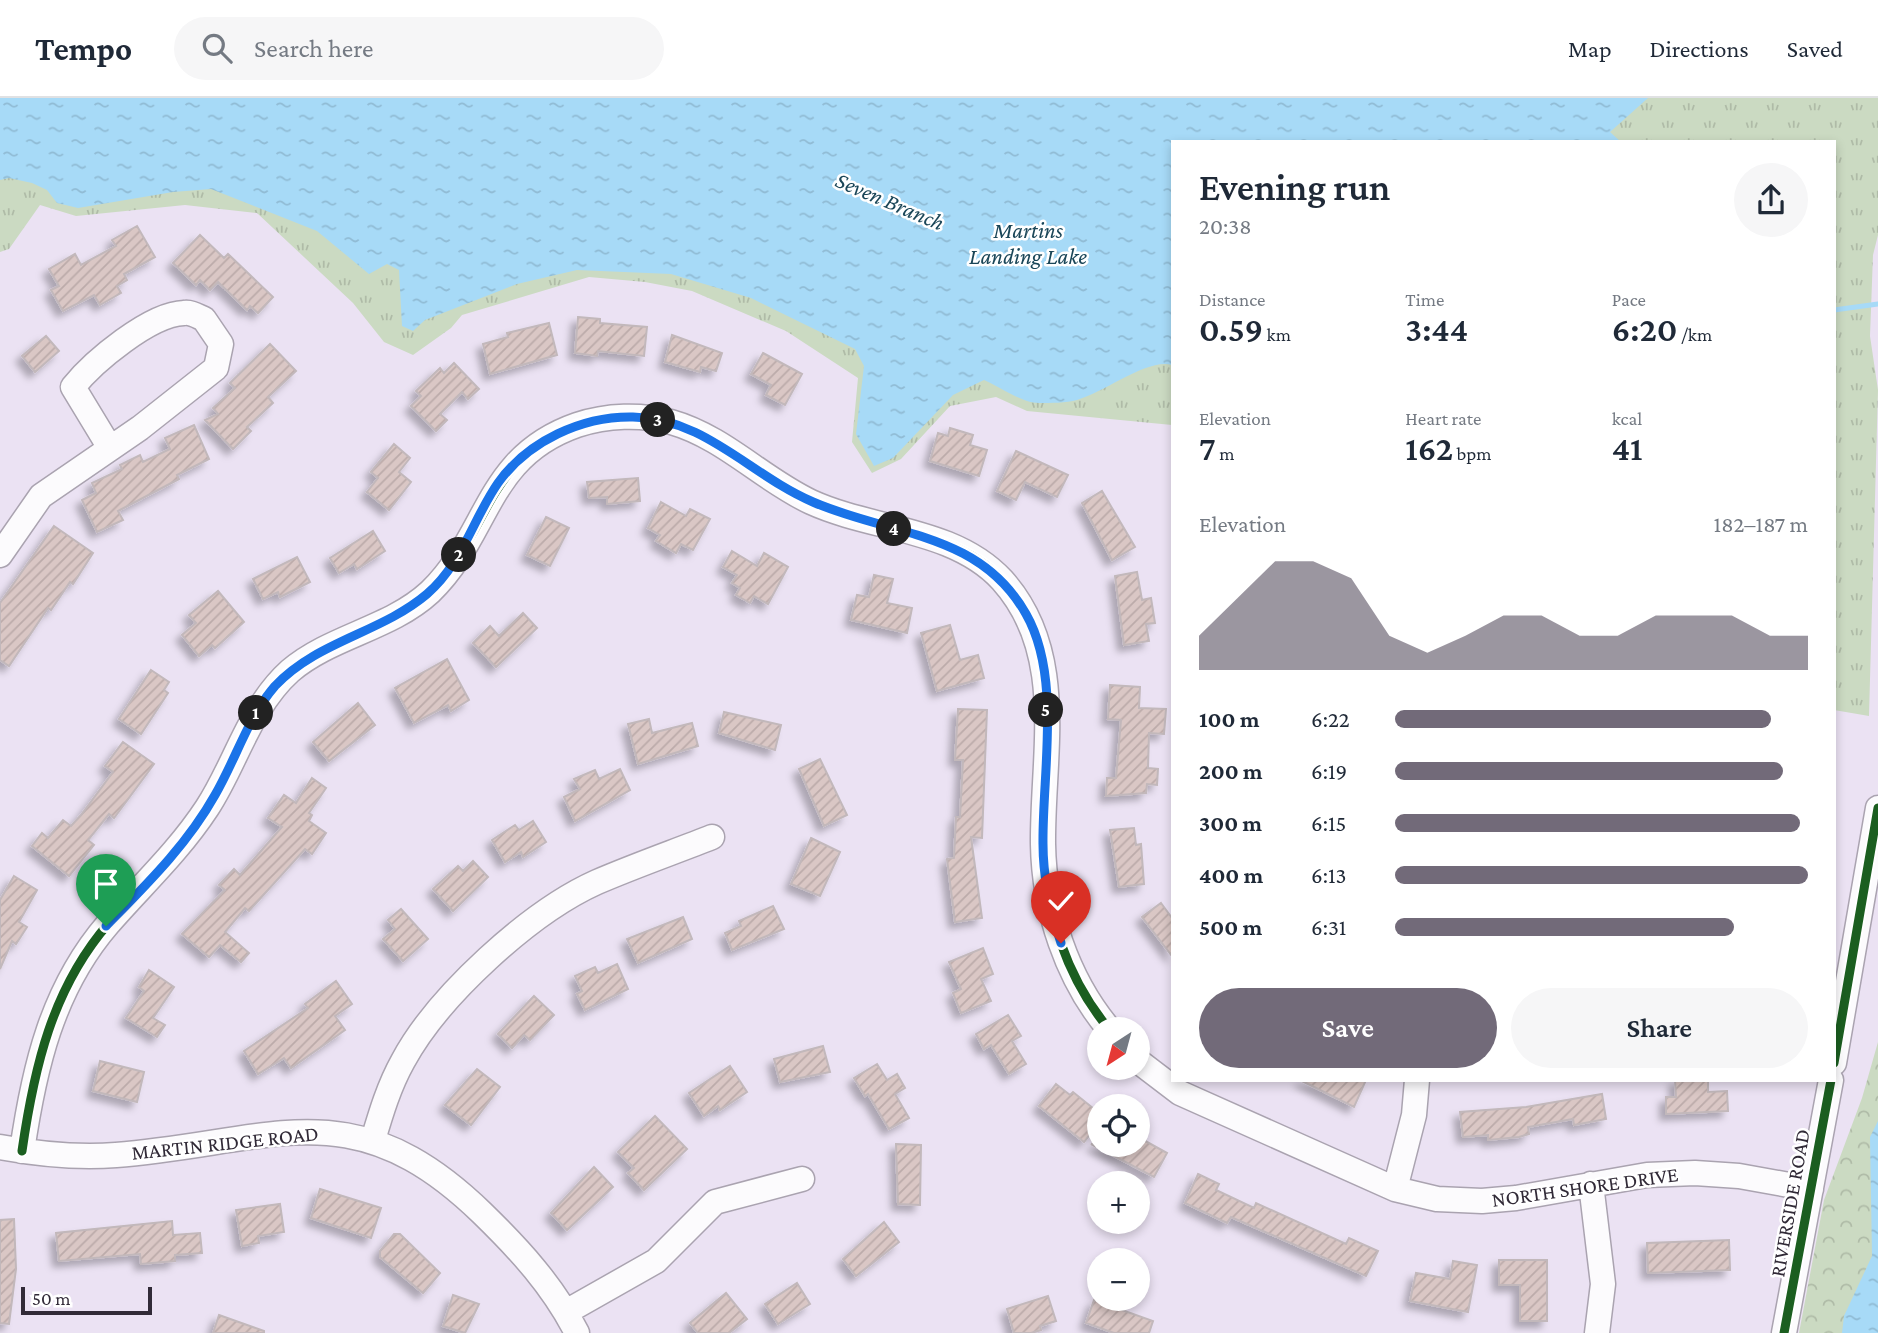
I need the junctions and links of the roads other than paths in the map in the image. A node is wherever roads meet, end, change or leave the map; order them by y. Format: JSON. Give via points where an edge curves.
{"nodes":[{"id":1,"x":110,"y":448,"type":"junction"},
{"id":2,"x":0,"y":555,"type":"edge"},
{"id":3,"x":1878,"y":808,"type":"edge"},
{"id":4,"x":712,"y":838,"type":"dead end"},
{"id":5,"x":1101,"y":1017,"type":"edge"},
{"id":6,"x":1836,"y":1051,"type":"edge"},
{"id":7,"x":1150,"y":1071,"type":"edge"},
{"id":8,"x":1418,"y":1082,"type":"edge"},
{"id":9,"x":1831,"y":1082,"type":"edge"},
{"id":10,"x":373,"y":1140,"type":"junction"},
{"id":11,"x":11,"y":1149,"type":"edge"},
{"id":12,"x":802,"y":1179,"type":"dead end"},
{"id":13,"x":1591,"y":1184,"type":"junction"},
{"id":14,"x":1395,"y":1189,"type":"junction"},
{"id":15,"x":1811,"y":1189,"type":"junction"},
{"id":16,"x":571,"y":1322,"type":"edge"},
{"id":17,"x":1597,"y":1333,"type":"edge"},
{"id":18,"x":1784,"y":1333,"type":"edge"}],
"edges":[{"from":1,"to":1,"type":"street","via":[[216,369],[220,344],[204,319],[181,312],[157,321],[92,364],[73,387]]},
{"from":1,"to":2,"type":"street","via":[[41,496]]},
{"from":3,"to":6,"type":"street"},
{"from":4,"to":10,"type":"street","via":[[596,883],[519,932],[426,1025],[398,1072]]},
{"from":5,"to":11,"type":"street","via":[[1082,989],[1052,915],[1043,846],[1043,656],[1027,615],[1001,579],[947,543],[808,501],[695,430],[667,421],[606,419],[552,436],[512,467],[497,485],[457,559],[429,593],[396,616],[311,656],[272,689],[191,833],[106,926],[68,982],[38,1057]]},
{"from":7,"to":14,"type":"street","name":"NORTH SHORE DRIVE","via":[[1180,1093]]},
{"from":8,"to":14,"type":"street"},
{"from":9,"to":15,"type":"street","name":"RIVERSIDE ROAD"},
{"from":10,"to":11,"type":"street","name":"MARTIN RIDGE ROAD","via":[[301,1130],[116,1155],[69,1156]]},
{"from":10,"to":16,"type":"street","name":"MARTIN RIDGE ROAD","via":[[416,1159],[454,1186],[524,1254]]},
{"from":12,"to":16,"type":"street","via":[[715,1202],[656,1261]]},
{"from":13,"to":14,"type":"street","name":"NORTH SHORE DRIVE","via":[[1482,1202],[1437,1199]]},
{"from":13,"to":15,"type":"street","name":"NORTH SHORE DRIVE","via":[[1695,1173]]},
{"from":13,"to":17,"type":"street","via":[[1603,1284]]},
{"from":15,"to":18,"type":"street","name":"RIVERSIDE ROAD"}]}
